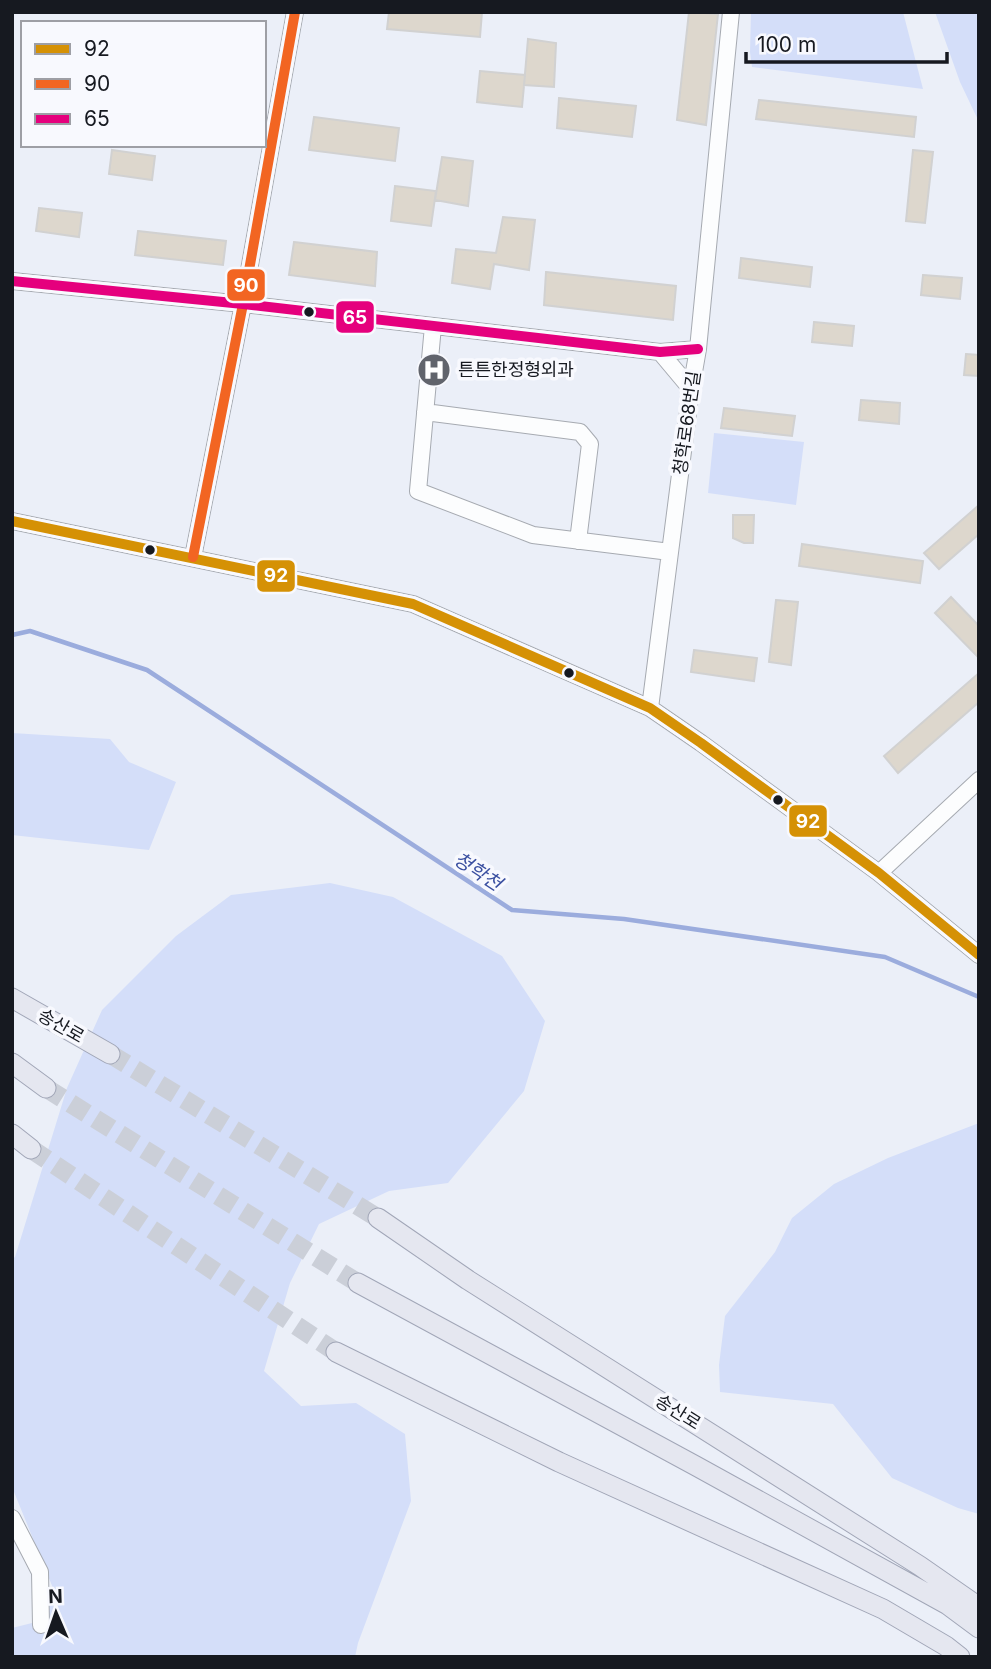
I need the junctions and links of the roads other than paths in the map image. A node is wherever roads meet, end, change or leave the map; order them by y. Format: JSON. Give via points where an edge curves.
{"nodes":[{"id":1,"x":295,"y":12,"type":"edge"},
{"id":2,"x":731,"y":12,"type":"edge"},
{"id":3,"x":12,"y":281,"type":"edge"},
{"id":4,"x":243,"y":304,"type":"junction"},
{"id":5,"x":433,"y":326,"type":"junction"},
{"id":6,"x":698,"y":349,"type":"junction"},
{"id":7,"x":660,"y":352,"type":"junction"},
{"id":8,"x":691,"y":389,"type":"junction"},
{"id":9,"x":425,"y":412,"type":"junction"},
{"id":10,"x":12,"y":520,"type":"edge"},
{"id":11,"x":578,"y":541,"type":"junction"},
{"id":12,"x":670,"y":552,"type":"junction"},
{"id":13,"x":193,"y":557,"type":"junction"},
{"id":14,"x":650,"y":708,"type":"junction"},
{"id":15,"x":979,"y":779,"type":"edge"},
{"id":16,"x":879,"y":873,"type":"junction"},
{"id":17,"x":975,"y":947,"type":"edge"},
{"id":18,"x":12,"y":998,"type":"edge"},
{"id":19,"x":110,"y":1054,"type":"tunnel mouth"},
{"id":20,"x":12,"y":1063,"type":"edge"},
{"id":21,"x":46,"y":1088,"type":"tunnel mouth"},
{"id":22,"x":12,"y":1134,"type":"edge"},
{"id":23,"x":31,"y":1149,"type":"tunnel mouth"},
{"id":24,"x":378,"y":1218,"type":"tunnel mouth"},
{"id":25,"x":358,"y":1283,"type":"tunnel mouth"},
{"id":26,"x":336,"y":1352,"type":"tunnel mouth"},
{"id":27,"x":12,"y":1518,"type":"edge"},
{"id":28,"x":979,"y":1607,"type":"edge"},
{"id":29,"x":41,"y":1625,"type":"dead end"},
{"id":30,"x":979,"y":1628,"type":"edge"},
{"id":31,"x":960,"y":1657,"type":"edge"}],
"edges":[{"from":1,"to":4,"type":"street"},
{"from":2,"to":6,"type":"street","name":"청학로68번길"},
{"from":3,"to":4,"type":"street"},
{"from":4,"to":5,"type":"street"},
{"from":4,"to":13,"type":"street"},
{"from":5,"to":7,"type":"street"},
{"from":5,"to":9,"type":"street"},
{"from":6,"to":7,"type":"street"},
{"from":6,"to":8,"type":"street","name":"청학로68번길"},
{"from":7,"to":8,"type":"street"},
{"from":8,"to":12,"type":"street","name":"청학로68번길"},
{"from":9,"to":11,"type":"street","via":[[418,491],[533,535]]},
{"from":9,"to":11,"type":"street","via":[[580,432],[590,444]]},
{"from":10,"to":13,"type":"street"},
{"from":11,"to":12,"type":"street"},
{"from":12,"to":14,"type":"street","name":"청학로68번길"},
{"from":13,"to":14,"type":"street","via":[[414,604]]},
{"from":14,"to":16,"type":"street"},
{"from":15,"to":16,"type":"street"},
{"from":16,"to":17,"type":"street"},
{"from":18,"to":19,"type":"main road","name":"송산로"},
{"from":20,"to":21,"type":"main road"},
{"from":22,"to":23,"type":"main road"},
{"from":24,"to":28,"type":"main road","name":"송산로"},
{"from":25,"to":30,"type":"main road","via":[[948,1605]]},
{"from":26,"to":31,"type":"main road","via":[[559,1462],[883,1609]]},
{"from":27,"to":29,"type":"street","via":[[40,1572]]}]}
